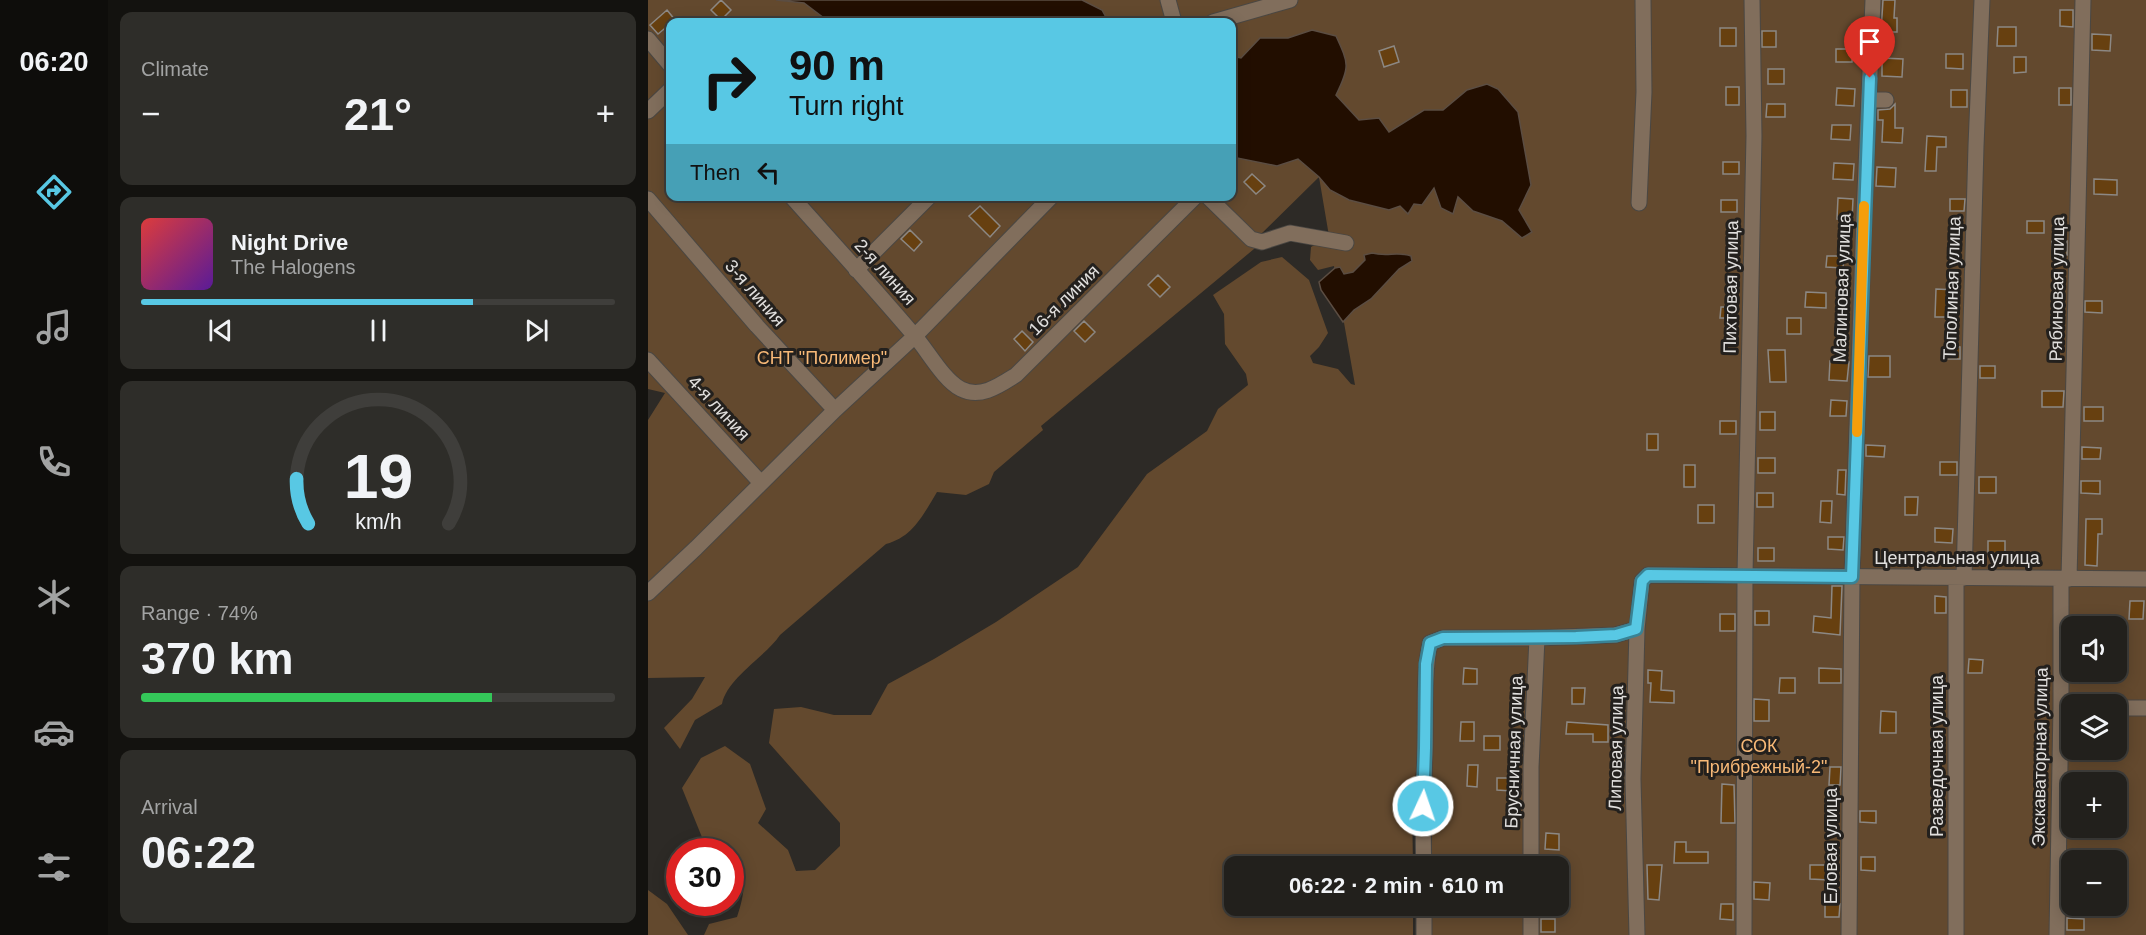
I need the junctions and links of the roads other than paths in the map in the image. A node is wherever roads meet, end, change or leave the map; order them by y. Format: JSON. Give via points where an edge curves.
{"nodes":[{"id":1,"x":1168,"y":0,"type":"edge"},
{"id":2,"x":1290,"y":0,"type":"edge"},
{"id":3,"x":1643,"y":0,"type":"edge"},
{"id":4,"x":1752,"y":0,"type":"edge"},
{"id":5,"x":1873,"y":0,"type":"edge"},
{"id":6,"x":1982,"y":0,"type":"edge"},
{"id":7,"x":2083,"y":0,"type":"edge"},
{"id":8,"x":1173,"y":18,"type":"edge"},
{"id":9,"x":1227,"y":18,"type":"edge"},
{"id":10,"x":648,"y":39,"type":"edge"},
{"id":11,"x":666,"y":60,"type":"edge"},
{"id":12,"x":666,"y":94,"type":"edge"},
{"id":13,"x":1869,"y":100,"type":"junction"},
{"id":14,"x":1886,"y":100,"type":"dead end"},
{"id":15,"x":648,"y":111,"type":"edge"},
{"id":16,"x":648,"y":199,"type":"edge"},
{"id":17,"x":801,"y":201,"type":"edge"},
{"id":18,"x":925,"y":201,"type":"edge"},
{"id":19,"x":1047,"y":201,"type":"edge"},
{"id":20,"x":1191,"y":201,"type":"edge"},
{"id":21,"x":1212,"y":201,"type":"edge"},
{"id":22,"x":1639,"y":203,"type":"dead end"},
{"id":23,"x":1346,"y":243,"type":"dead end"},
{"id":24,"x":856,"y":270,"type":"junction"},
{"id":25,"x":915,"y":336,"type":"junction"},
{"id":26,"x":648,"y":360,"type":"edge"},
{"id":27,"x":946,"y":376,"type":"joint"},
{"id":28,"x":835,"y":410,"type":"junction"},
{"id":29,"x":761,"y":483,"type":"junction"},
{"id":30,"x":1659,"y":574,"type":"joint"},
{"id":31,"x":1745,"y":575,"type":"junction"},
{"id":32,"x":1852,"y":577,"type":"junction"},
{"id":33,"x":1960,"y":578,"type":"junction"},
{"id":34,"x":2065,"y":579,"type":"junction"},
{"id":35,"x":2146,"y":579,"type":"edge"},
{"id":36,"x":648,"y":594,"type":"edge"},
{"id":37,"x":1636,"y":629,"type":"junction"},
{"id":38,"x":1538,"y":638,"type":"junction"},
{"id":39,"x":2066,"y":694,"type":"edge"},
{"id":40,"x":2127,"y":708,"type":"edge"},
{"id":41,"x":2146,"y":708,"type":"edge"},
{"id":42,"x":2064,"y":760,"type":"edge"},
{"id":43,"x":1423,"y":856,"type":"edge"},
{"id":44,"x":1531,"y":856,"type":"edge"},
{"id":45,"x":1424,"y":916,"type":"edge"},
{"id":46,"x":1531,"y":916,"type":"edge"},
{"id":47,"x":1424,"y":935,"type":"edge"},
{"id":48,"x":1531,"y":935,"type":"edge"},
{"id":49,"x":1637,"y":935,"type":"edge"},
{"id":50,"x":1744,"y":935,"type":"edge"},
{"id":51,"x":1849,"y":935,"type":"edge"},
{"id":52,"x":1956,"y":935,"type":"edge"},
{"id":53,"x":2057,"y":935,"type":"edge"}],
"edges":[{"from":1,"to":8,"type":"street"},
{"from":2,"to":9,"type":"street"},
{"from":3,"to":22,"type":"street"},
{"from":4,"to":31,"type":"street","name":"Пихтовая улица","via":[[1754,136]]},
{"from":5,"to":13,"type":"street","name":"Малиновая улица"},
{"from":6,"to":33,"type":"street","name":"Тополиная улица"},
{"from":7,"to":34,"type":"street","name":"Рябиновая улица"},
{"from":10,"to":11,"type":"street"},
{"from":12,"to":15,"type":"street"},
{"from":13,"to":14,"type":"street"},
{"from":13,"to":32,"type":"street","name":"Малиновая улица"},
{"from":16,"to":28,"type":"street","name":"3-я линия"},
{"from":17,"to":24,"type":"street","name":"2-я линия"},
{"from":18,"to":24,"type":"street"},
{"from":19,"to":25,"type":"street"},
{"from":20,"to":27,"type":"street","name":"16-я линия","via":[[1016,375],[994,389],[977,393],[961,389]]},
{"from":21,"to":23,"type":"street","via":[[1251,240],[1262,242],[1290,233]]},
{"from":24,"to":25,"type":"street","name":"2-я линия"},
{"from":25,"to":27,"type":"street","name":"2-я линия"},
{"from":25,"to":28,"type":"street"},
{"from":26,"to":29,"type":"street","name":"4-я линия"},
{"from":28,"to":29,"type":"street"},
{"from":29,"to":36,"type":"street"},
{"from":30,"to":31,"type":"street","name":"Центральная улица"},
{"from":30,"to":37,"type":"street","name":"Липовая улица","via":[[1648,575],[1642,581]]},
{"from":31,"to":32,"type":"street","name":"Центральная улица"},
{"from":31,"to":50,"type":"street","name":"Пихтовая улица"},
{"from":32,"to":33,"type":"street","name":"Центральная улица"},
{"from":32,"to":51,"type":"street","name":"Еловая улица"},
{"from":33,"to":34,"type":"street","name":"Центральная улица"},
{"from":33,"to":52,"type":"street","name":"Разведочная улица"},
{"from":34,"to":35,"type":"street","name":"Центральная улица"},
{"from":34,"to":39,"type":"street","name":"Экскаваторная улица"},
{"from":37,"to":38,"type":"street","via":[[1616,635]]},
{"from":37,"to":49,"type":"street","name":"Липовая улица","via":[[1633,779]]},
{"from":38,"to":43,"type":"street","via":[[1443,638],[1430,643],[1426,664]]},
{"from":38,"to":44,"type":"street","name":"Брусничная улица"},
{"from":40,"to":41,"type":"street"},
{"from":42,"to":53,"type":"street","name":"Экскаваторная улица"},
{"from":45,"to":47,"type":"street"},
{"from":46,"to":48,"type":"street"}]}
